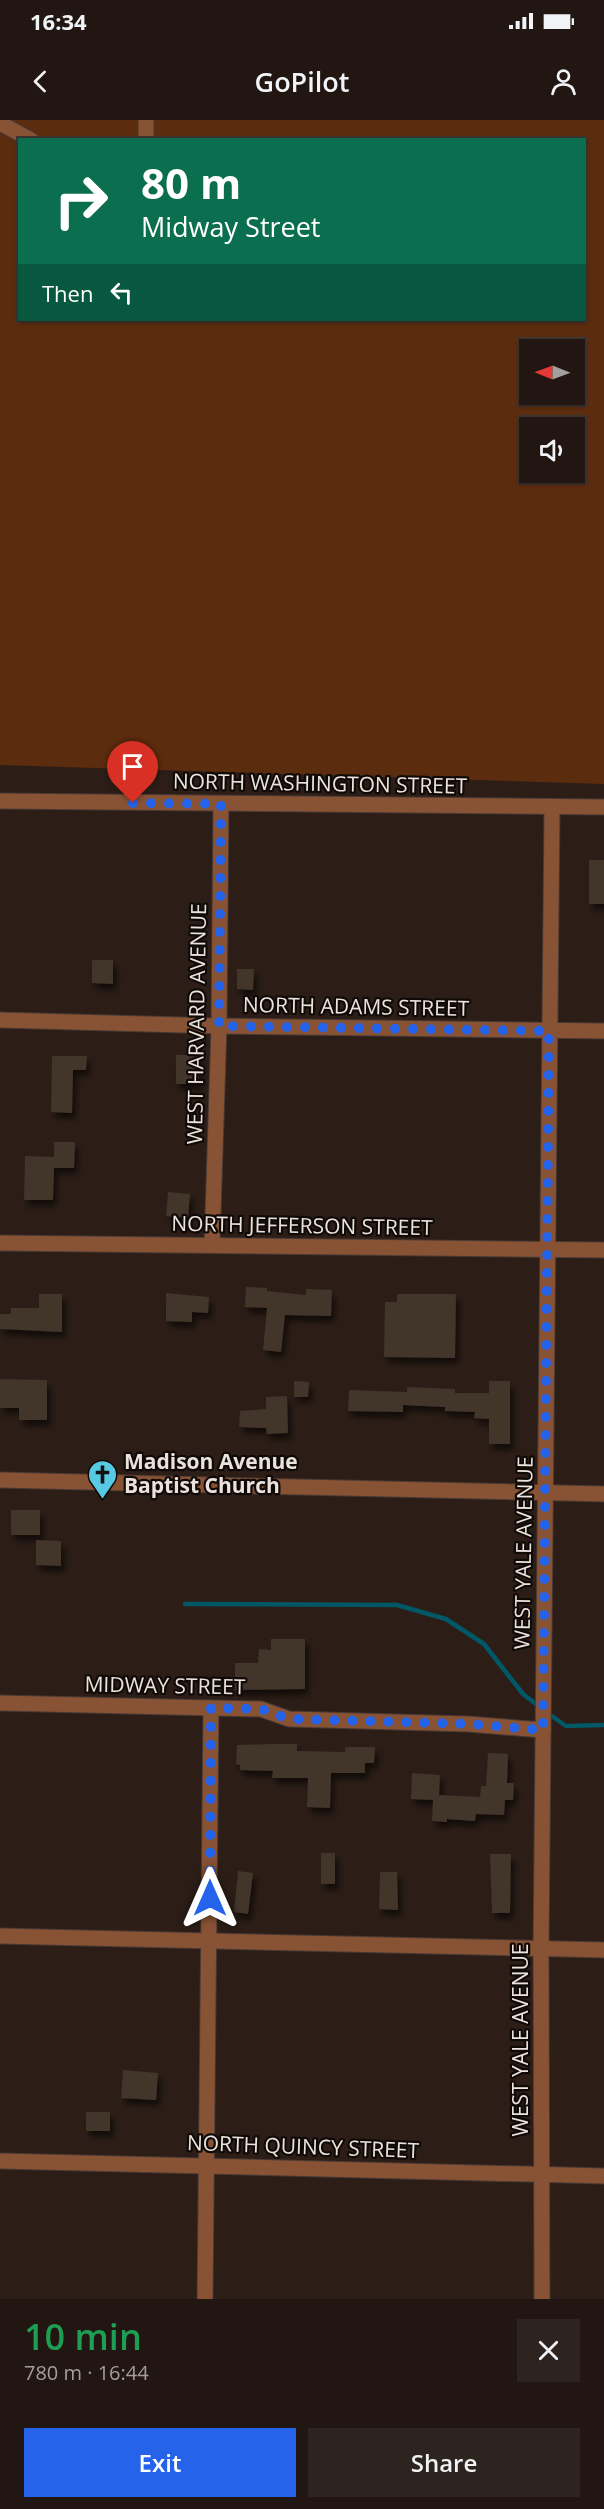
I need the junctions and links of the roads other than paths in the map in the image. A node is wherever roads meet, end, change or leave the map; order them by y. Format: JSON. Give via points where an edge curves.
{"nodes":[{"id":1,"x":146,"y":120,"type":"edge"},
{"id":2,"x":0,"y":123,"type":"edge"},
{"id":3,"x":27,"y":138,"type":"edge"},
{"id":4,"x":146,"y":138,"type":"edge"},
{"id":5,"x":0,"y":801,"type":"edge"},
{"id":6,"x":221,"y":804,"type":"junction"},
{"id":7,"x":604,"y":807,"type":"edge"},
{"id":8,"x":552,"y":808,"type":"junction"},
{"id":9,"x":0,"y":1020,"type":"edge"},
{"id":10,"x":219,"y":1026,"type":"junction"},
{"id":11,"x":549,"y":1031,"type":"junction"},
{"id":12,"x":604,"y":1031,"type":"edge"},
{"id":13,"x":0,"y":1243,"type":"edge"},
{"id":14,"x":212,"y":1245,"type":"junction"},
{"id":15,"x":546,"y":1250,"type":"junction"},
{"id":16,"x":604,"y":1250,"type":"edge"},
{"id":17,"x":0,"y":1480,"type":"edge"},
{"id":18,"x":547,"y":1493,"type":"junction"},
{"id":19,"x":604,"y":1494,"type":"edge"},
{"id":20,"x":0,"y":1703,"type":"edge"},
{"id":21,"x":211,"y":1708,"type":"junction"},
{"id":22,"x":543,"y":1730,"type":"junction"},
{"id":23,"x":0,"y":1936,"type":"edge"},
{"id":24,"x":210,"y":1942,"type":"junction"},
{"id":25,"x":541,"y":1949,"type":"junction"},
{"id":26,"x":604,"y":1950,"type":"edge"},
{"id":27,"x":0,"y":2161,"type":"edge"},
{"id":28,"x":207,"y":2165,"type":"junction"},
{"id":29,"x":543,"y":2174,"type":"junction"},
{"id":30,"x":604,"y":2176,"type":"edge"},
{"id":31,"x":205,"y":2299,"type":"edge"},
{"id":32,"x":542,"y":2299,"type":"edge"}],
"edges":[{"from":1,"to":4,"type":"street"},
{"from":2,"to":3,"type":"street"},
{"from":5,"to":6,"type":"street","name":"NORTH WASHINGTON STREET"},
{"from":6,"to":8,"type":"street","name":"NORTH WASHINGTON STREET"},
{"from":6,"to":10,"type":"street","name":"WEST HARVARD AVENUE"},
{"from":7,"to":8,"type":"street","name":"NORTH WASHINGTON STREET"},
{"from":8,"to":11,"type":"street","name":"WEST YALE AVENUE"},
{"from":9,"to":10,"type":"street","name":"NORTH ADAMS STREET"},
{"from":10,"to":11,"type":"street","name":"NORTH ADAMS STREET"},
{"from":10,"to":14,"type":"street","name":"WEST HARVARD AVENUE"},
{"from":11,"to":12,"type":"street","name":"NORTH ADAMS STREET"},
{"from":11,"to":15,"type":"street","name":"WEST YALE AVENUE"},
{"from":13,"to":14,"type":"street","name":"NORTH JEFFERSON STREET"},
{"from":14,"to":15,"type":"street","name":"NORTH JEFFERSON STREET"},
{"from":15,"to":16,"type":"street","name":"NORTH JEFFERSON STREET"},
{"from":15,"to":18,"type":"street","name":"WEST YALE AVENUE"},
{"from":17,"to":18,"type":"street"},
{"from":18,"to":19,"type":"street"},
{"from":18,"to":22,"type":"street","name":"WEST YALE AVENUE"},
{"from":20,"to":21,"type":"street","name":"MIDWAY STREET"},
{"from":21,"to":22,"type":"street","name":"MIDWAY STREET","via":[[261,1709],[289,1719]]},
{"from":21,"to":24,"type":"street"},
{"from":22,"to":25,"type":"street","name":"WEST YALE AVENUE"},
{"from":23,"to":24,"type":"street"},
{"from":24,"to":25,"type":"street"},
{"from":24,"to":28,"type":"street"},
{"from":25,"to":26,"type":"street"},
{"from":25,"to":29,"type":"street","name":"WEST YALE AVENUE"},
{"from":27,"to":28,"type":"street","name":"NORTH QUINCY STREET"},
{"from":28,"to":29,"type":"street","name":"NORTH QUINCY STREET"},
{"from":28,"to":31,"type":"street"},
{"from":29,"to":30,"type":"street","name":"NORTH QUINCY STREET"},
{"from":29,"to":32,"type":"street","name":"WEST YALE AVENUE"}]}
